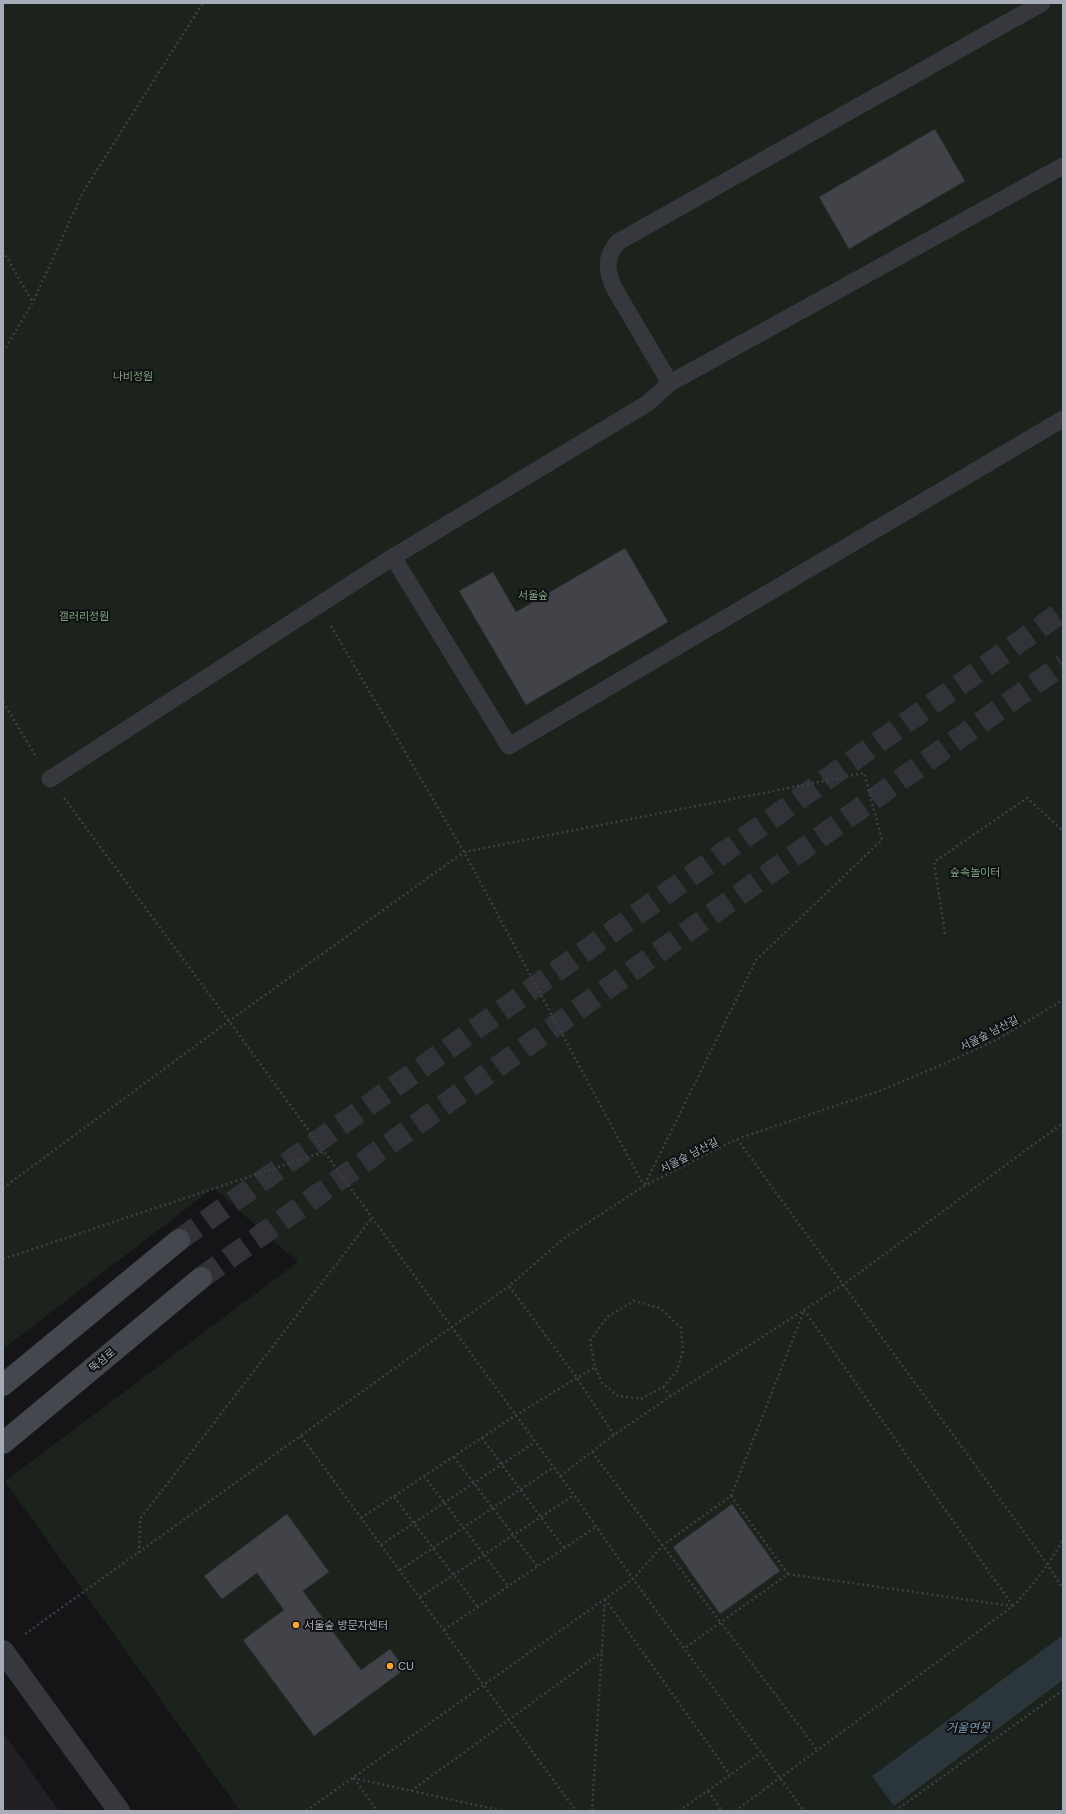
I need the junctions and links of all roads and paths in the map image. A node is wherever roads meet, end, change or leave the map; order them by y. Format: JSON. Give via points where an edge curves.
{"nodes":[{"id":1,"x":203,"y":3,"type":"edge"},
{"id":2,"x":1042,"y":3,"type":"edge"},
{"id":3,"x":1063,"y":166,"type":"edge"},
{"id":4,"x":3,"y":251,"type":"edge"},
{"id":5,"x":33,"y":302,"type":"junction"},
{"id":6,"x":3,"y":352,"type":"edge"},
{"id":7,"x":670,"y":383,"type":"junction"},
{"id":8,"x":1063,"y":419,"type":"edge"},
{"id":9,"x":393,"y":557,"type":"junction"},
{"id":10,"x":319,"y":605,"type":"junction"},
{"id":11,"x":3,"y":702,"type":"edge"},
{"id":12,"x":50,"y":779,"type":"junction"},
{"id":13,"x":1062,"y":830,"type":"edge"},
{"id":14,"x":464,"y":852,"type":"junction"},
{"id":15,"x":945,"y":934,"type":"dead end"},
{"id":16,"x":1063,"y":1000,"type":"edge"},
{"id":17,"x":229,"y":1021,"type":"junction"},
{"id":18,"x":1063,"y":1123,"type":"edge"},
{"id":19,"x":737,"y":1139,"type":"junction"},
{"id":20,"x":323,"y":1152,"type":"junction"},
{"id":21,"x":644,"y":1186,"type":"junction"},
{"id":22,"x":3,"y":1188,"type":"edge"},
{"id":23,"x":371,"y":1219,"type":"junction"},
{"id":24,"x":178,"y":1240,"type":"tunnel mouth"},
{"id":25,"x":3,"y":1259,"type":"edge"},
{"id":26,"x":201,"y":1278,"type":"tunnel mouth"},
{"id":27,"x":844,"y":1284,"type":"junction"},
{"id":28,"x":510,"y":1286,"type":"junction"},
{"id":29,"x":804,"y":1310,"type":"junction"},
{"id":30,"x":452,"y":1328,"type":"junction"},
{"id":31,"x":595,"y":1367,"type":"junction"},
{"id":32,"x":577,"y":1378,"type":"junction"},
{"id":33,"x":3,"y":1385,"type":"edge"},
{"id":34,"x":663,"y":1387,"type":"junction"},
{"id":35,"x":671,"y":1396,"type":"junction"},
{"id":36,"x":516,"y":1415,"type":"junction"},
{"id":37,"x":614,"y":1435,"type":"junction"},
{"id":38,"x":301,"y":1436,"type":"junction"},
{"id":39,"x":482,"y":1438,"type":"junction"},
{"id":40,"x":535,"y":1442,"type":"junction"},
{"id":41,"x":3,"y":1443,"type":"edge"},
{"id":42,"x":592,"y":1452,"type":"junction"},
{"id":43,"x":454,"y":1456,"type":"junction"},
{"id":44,"x":502,"y":1464,"type":"junction"},
{"id":45,"x":554,"y":1468,"type":"junction"},
{"id":46,"x":424,"y":1476,"type":"junction"},
{"id":47,"x":560,"y":1476,"type":"junction"},
{"id":48,"x":474,"y":1482,"type":"junction"},
{"id":49,"x":521,"y":1490,"type":"junction"},
{"id":50,"x":574,"y":1495,"type":"junction"},
{"id":51,"x":731,"y":1496,"type":"junction"},
{"id":52,"x":394,"y":1497,"type":"junction"},
{"id":53,"x":445,"y":1503,"type":"junction"},
{"id":54,"x":494,"y":1508,"type":"junction"},
{"id":55,"x":541,"y":1517,"type":"junction"},
{"id":56,"x":362,"y":1518,"type":"junction"},
{"id":57,"x":414,"y":1523,"type":"junction"},
{"id":58,"x":596,"y":1526,"type":"junction"},
{"id":59,"x":464,"y":1528,"type":"junction"},
{"id":60,"x":514,"y":1536,"type":"junction"},
{"id":61,"x":1063,"y":1540,"type":"edge"},
{"id":62,"x":381,"y":1545,"type":"junction"},
{"id":63,"x":663,"y":1545,"type":"junction"},
{"id":64,"x":433,"y":1548,"type":"junction"},
{"id":65,"x":564,"y":1548,"type":"junction"},
{"id":66,"x":138,"y":1552,"type":"junction"},
{"id":67,"x":485,"y":1555,"type":"junction"},
{"id":68,"x":1048,"y":1565,"type":"junction"},
{"id":69,"x":537,"y":1566,"type":"junction"},
{"id":70,"x":400,"y":1570,"type":"junction"},
{"id":71,"x":788,"y":1574,"type":"junction"},
{"id":72,"x":454,"y":1575,"type":"junction"},
{"id":73,"x":633,"y":1579,"type":"junction"},
{"id":74,"x":508,"y":1586,"type":"junction"},
{"id":75,"x":1063,"y":1589,"type":"edge"},
{"id":76,"x":420,"y":1597,"type":"junction"},
{"id":77,"x":605,"y":1599,"type":"junction"},
{"id":78,"x":1013,"y":1606,"type":"junction"},
{"id":79,"x":478,"y":1607,"type":"junction"},
{"id":80,"x":721,"y":1622,"type":"junction"},
{"id":81,"x":444,"y":1630,"type":"junction"},
{"id":82,"x":22,"y":1636,"type":"dead end"},
{"id":83,"x":685,"y":1648,"type":"junction"},
{"id":84,"x":3,"y":1651,"type":"edge"},
{"id":85,"x":602,"y":1652,"type":"junction"},
{"id":86,"x":484,"y":1685,"type":"junction"},
{"id":87,"x":1063,"y":1690,"type":"edge"},
{"id":88,"x":509,"y":1719,"type":"junction"},
{"id":89,"x":818,"y":1751,"type":"junction"},
{"id":90,"x":761,"y":1753,"type":"junction"},
{"id":91,"x":730,"y":1775,"type":"junction"},
{"id":92,"x":353,"y":1778,"type":"junction"},
{"id":93,"x":781,"y":1778,"type":"junction"},
{"id":94,"x":411,"y":1791,"type":"junction"},
{"id":95,"x":708,"y":1791,"type":"junction"},
{"id":96,"x":119,"y":1811,"type":"edge"},
{"id":97,"x":306,"y":1811,"type":"edge"},
{"id":98,"x":377,"y":1811,"type":"edge"},
{"id":99,"x":503,"y":1811,"type":"edge"},
{"id":100,"x":576,"y":1811,"type":"edge"},
{"id":101,"x":592,"y":1811,"type":"edge"},
{"id":102,"x":679,"y":1811,"type":"edge"},
{"id":103,"x":722,"y":1811,"type":"edge"},
{"id":104,"x":734,"y":1811,"type":"edge"},
{"id":105,"x":804,"y":1811,"type":"edge"},
{"id":106,"x":895,"y":1811,"type":"edge"}],
"edges":[{"from":1,"to":5,"type":"path","via":[[83,192]]},
{"from":2,"to":7,"type":"lane","via":[[618,242],[611,251],[607,263],[608,274]]},
{"from":3,"to":7,"type":"lane"},
{"from":4,"to":5,"type":"path"},
{"from":5,"to":6,"type":"path"},
{"from":7,"to":9,"type":"lane","via":[[648,402]]},
{"from":8,"to":9,"type":"lane","via":[[509,746]]},
{"from":9,"to":10,"type":"lane"},
{"from":10,"to":12,"type":"lane"},
{"from":10,"to":14,"type":"path"},
{"from":11,"to":12,"type":"path"},
{"from":12,"to":17,"type":"path"},
{"from":13,"to":15,"type":"path","via":[[1027,798],[934,862]]},
{"from":14,"to":17,"type":"path"},
{"from":14,"to":21,"type":"path"},
{"from":14,"to":21,"type":"path","via":[[864,773],[882,840],[756,960]]},
{"from":16,"to":19,"type":"path","name":"서울숲 남산길","via":[[998,1039],[946,1063],[882,1090]]},
{"from":17,"to":20,"type":"path"},
{"from":17,"to":22,"type":"path"},
{"from":18,"to":27,"type":"path"},
{"from":19,"to":21,"type":"path","name":"서울숲 남산길"},
{"from":19,"to":27,"type":"path"},
{"from":20,"to":23,"type":"path"},
{"from":20,"to":25,"type":"path"},
{"from":21,"to":28,"type":"path","name":"서울숲 남산길","via":[[563,1239]]},
{"from":23,"to":30,"type":"path"},
{"from":23,"to":66,"type":"path","via":[[140,1519]]},
{"from":24,"to":33,"type":"main road"},
{"from":26,"to":41,"type":"main road","name":"뚝섬로"},
{"from":27,"to":29,"type":"path"},
{"from":27,"to":68,"type":"path"},
{"from":28,"to":30,"type":"path","name":"서울숲 남산길"},
{"from":28,"to":32,"type":"path"},
{"from":29,"to":35,"type":"path"},
{"from":29,"to":51,"type":"path"},
{"from":29,"to":78,"type":"path"},
{"from":30,"to":36,"type":"path"},
{"from":30,"to":38,"type":"path","name":"서울숲 남산길"},
{"from":31,"to":32,"type":"path"},
{"from":31,"to":34,"type":"path","via":[[602,1383],[618,1396],[641,1399]]},
{"from":31,"to":34,"type":"path","via":[[590,1341],[607,1317],[634,1300],[660,1308],[681,1328],[683,1350],[677,1371]]},
{"from":32,"to":36,"type":"path"},
{"from":32,"to":37,"type":"path"},
{"from":34,"to":35,"type":"path"},
{"from":35,"to":37,"type":"path"},
{"from":36,"to":39,"type":"path"},
{"from":36,"to":40,"type":"path"},
{"from":37,"to":42,"type":"path"},
{"from":38,"to":56,"type":"path"},
{"from":38,"to":66,"type":"path","name":"서울숲 남산길"},
{"from":39,"to":43,"type":"path"},
{"from":39,"to":44,"type":"path"},
{"from":40,"to":44,"type":"path"},
{"from":40,"to":45,"type":"path"},
{"from":42,"to":47,"type":"path"},
{"from":42,"to":63,"type":"path"},
{"from":43,"to":46,"type":"path"},
{"from":43,"to":48,"type":"path"},
{"from":44,"to":48,"type":"path"},
{"from":44,"to":49,"type":"path"},
{"from":45,"to":47,"type":"path"},
{"from":45,"to":49,"type":"path"},
{"from":46,"to":52,"type":"path"},
{"from":46,"to":53,"type":"path"},
{"from":47,"to":50,"type":"path"},
{"from":48,"to":53,"type":"path"},
{"from":48,"to":54,"type":"path"},
{"from":49,"to":54,"type":"path"},
{"from":49,"to":55,"type":"path"},
{"from":50,"to":55,"type":"path"},
{"from":50,"to":58,"type":"path"},
{"from":51,"to":63,"type":"path"},
{"from":51,"to":71,"type":"path"},
{"from":52,"to":56,"type":"path"},
{"from":52,"to":57,"type":"path"},
{"from":53,"to":57,"type":"path"},
{"from":53,"to":59,"type":"path"},
{"from":54,"to":59,"type":"path"},
{"from":54,"to":60,"type":"path"},
{"from":55,"to":60,"type":"path"},
{"from":55,"to":65,"type":"path"},
{"from":56,"to":62,"type":"path"},
{"from":57,"to":62,"type":"path"},
{"from":57,"to":64,"type":"path"},
{"from":58,"to":65,"type":"path"},
{"from":58,"to":73,"type":"path"},
{"from":59,"to":64,"type":"path"},
{"from":59,"to":67,"type":"path"},
{"from":60,"to":67,"type":"path"},
{"from":60,"to":69,"type":"path"},
{"from":61,"to":68,"type":"path"},
{"from":62,"to":70,"type":"path"},
{"from":63,"to":73,"type":"path"},
{"from":63,"to":80,"type":"path"},
{"from":64,"to":70,"type":"path"},
{"from":64,"to":72,"type":"path"},
{"from":65,"to":69,"type":"path"},
{"from":66,"to":82,"type":"path","name":"서울숲 남산길"},
{"from":67,"to":72,"type":"path"},
{"from":67,"to":74,"type":"path"},
{"from":68,"to":75,"type":"path"},
{"from":68,"to":78,"type":"path"},
{"from":69,"to":74,"type":"path"},
{"from":70,"to":76,"type":"path"},
{"from":71,"to":78,"type":"path"},
{"from":71,"to":80,"type":"path"},
{"from":72,"to":76,"type":"path"},
{"from":72,"to":79,"type":"path"},
{"from":73,"to":77,"type":"path"},
{"from":73,"to":83,"type":"path"},
{"from":74,"to":79,"type":"path"},
{"from":76,"to":81,"type":"path"},
{"from":77,"to":85,"type":"path"},
{"from":77,"to":86,"type":"path"},
{"from":77,"to":91,"type":"path"},
{"from":78,"to":89,"type":"path"},
{"from":79,"to":81,"type":"path"},
{"from":80,"to":83,"type":"path"},
{"from":80,"to":89,"type":"path"},
{"from":81,"to":86,"type":"path"},
{"from":83,"to":90,"type":"path"},
{"from":84,"to":96,"type":"street"},
{"from":85,"to":88,"type":"path"},
{"from":85,"to":101,"type":"path"},
{"from":86,"to":88,"type":"path"},
{"from":86,"to":92,"type":"path"},
{"from":87,"to":106,"type":"path"},
{"from":88,"to":94,"type":"path"},
{"from":88,"to":100,"type":"path"},
{"from":89,"to":93,"type":"path"},
{"from":90,"to":91,"type":"path"},
{"from":90,"to":93,"type":"path"},
{"from":91,"to":95,"type":"path"},
{"from":92,"to":94,"type":"path"},
{"from":92,"to":97,"type":"path"},
{"from":92,"to":98,"type":"path"},
{"from":93,"to":104,"type":"path"},
{"from":93,"to":105,"type":"path"},
{"from":94,"to":99,"type":"path"},
{"from":95,"to":102,"type":"path"},
{"from":95,"to":103,"type":"path"}]}
